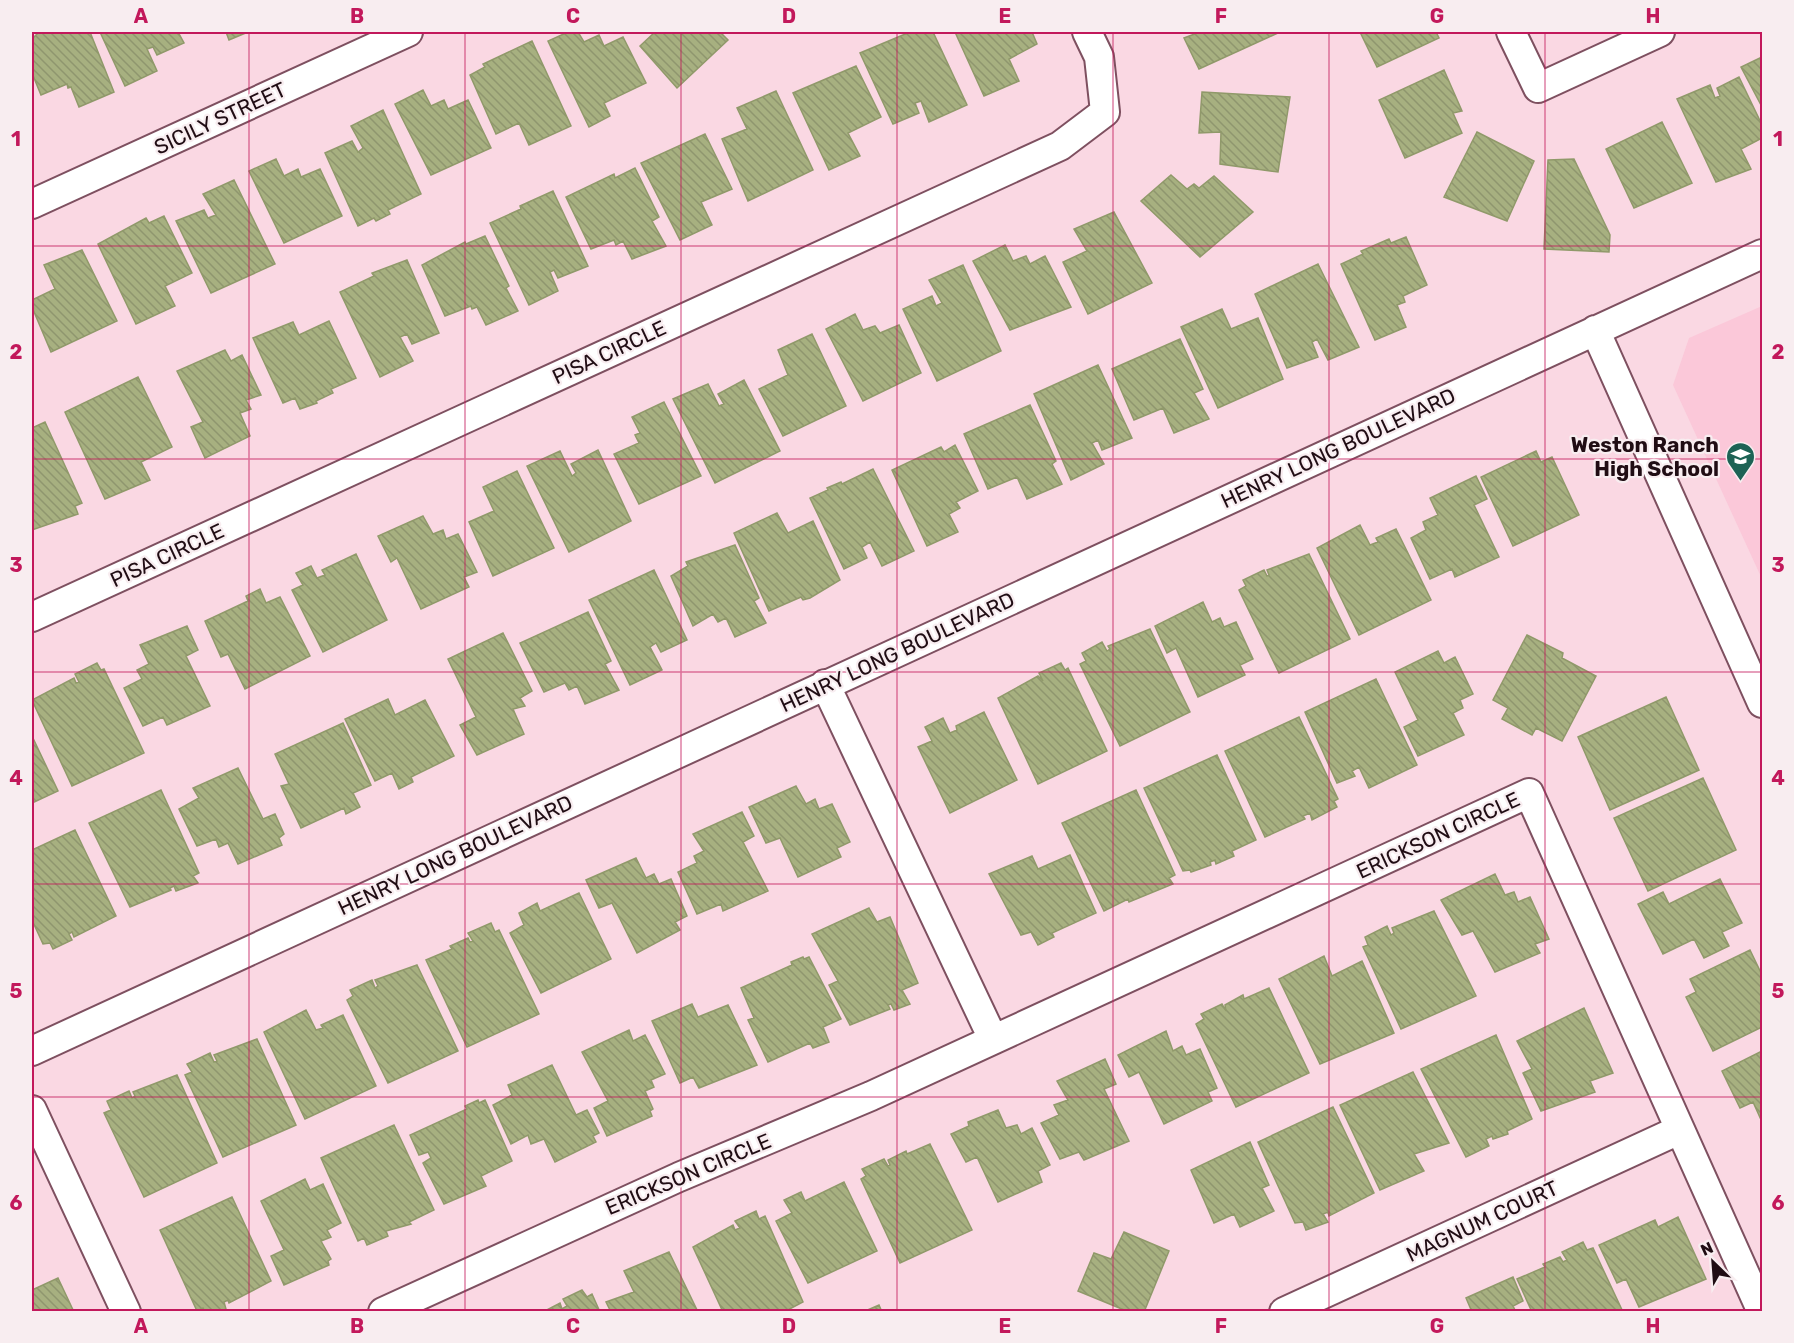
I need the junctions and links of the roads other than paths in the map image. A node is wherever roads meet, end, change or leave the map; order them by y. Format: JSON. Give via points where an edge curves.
{"nodes":[{"id":1,"x":408,"y":32,"type":"edge"},
{"id":2,"x":1087,"y":32,"type":"edge"},
{"id":3,"x":1511,"y":32,"type":"edge"},
{"id":4,"x":1660,"y":32,"type":"edge"},
{"id":5,"x":32,"y":204,"type":"edge"},
{"id":6,"x":1762,"y":254,"type":"edge"},
{"id":7,"x":1595,"y":330,"type":"junction"},
{"id":8,"x":32,"y":617,"type":"edge"},
{"id":9,"x":825,"y":684,"type":"junction"},
{"id":10,"x":1762,"y":704,"type":"edge"},
{"id":11,"x":993,"y":1039,"type":"junction"},
{"id":12,"x":32,"y":1051,"type":"edge"},
{"id":13,"x":32,"y":1110,"type":"edge"},
{"id":14,"x":1679,"y":1130,"type":"junction"},
{"id":15,"x":126,"y":1311,"type":"edge"},
{"id":16,"x":383,"y":1311,"type":"edge"},
{"id":17,"x":1284,"y":1311,"type":"edge"},
{"id":18,"x":1762,"y":1311,"type":"edge"}],
"edges":[{"from":1,"to":5,"type":"street","name":"SICILY STREET"},
{"from":2,"to":8,"type":"street","name":"PISA CIRCLE","via":[[1099,57],[1105,112],[1060,146]]},
{"from":3,"to":4,"type":"street","via":[[1538,88]]},
{"from":6,"to":7,"type":"street","name":"HENRY LONG BOULEVARD"},
{"from":7,"to":9,"type":"street","name":"HENRY LONG BOULEVARD"},
{"from":7,"to":10,"type":"street"},
{"from":9,"to":11,"type":"street"},
{"from":9,"to":12,"type":"street","name":"HENRY LONG BOULEVARD"},
{"from":11,"to":14,"type":"street","name":"ERICKSON CIRCLE","via":[[1529,793]]},
{"from":11,"to":16,"type":"street","name":"ERICKSON CIRCLE"},
{"from":13,"to":15,"type":"street"},
{"from":14,"to":17,"type":"street","name":"MAGNUM COURT"},
{"from":14,"to":18,"type":"street","name":"ERICKSON CIRCLE"}]}
